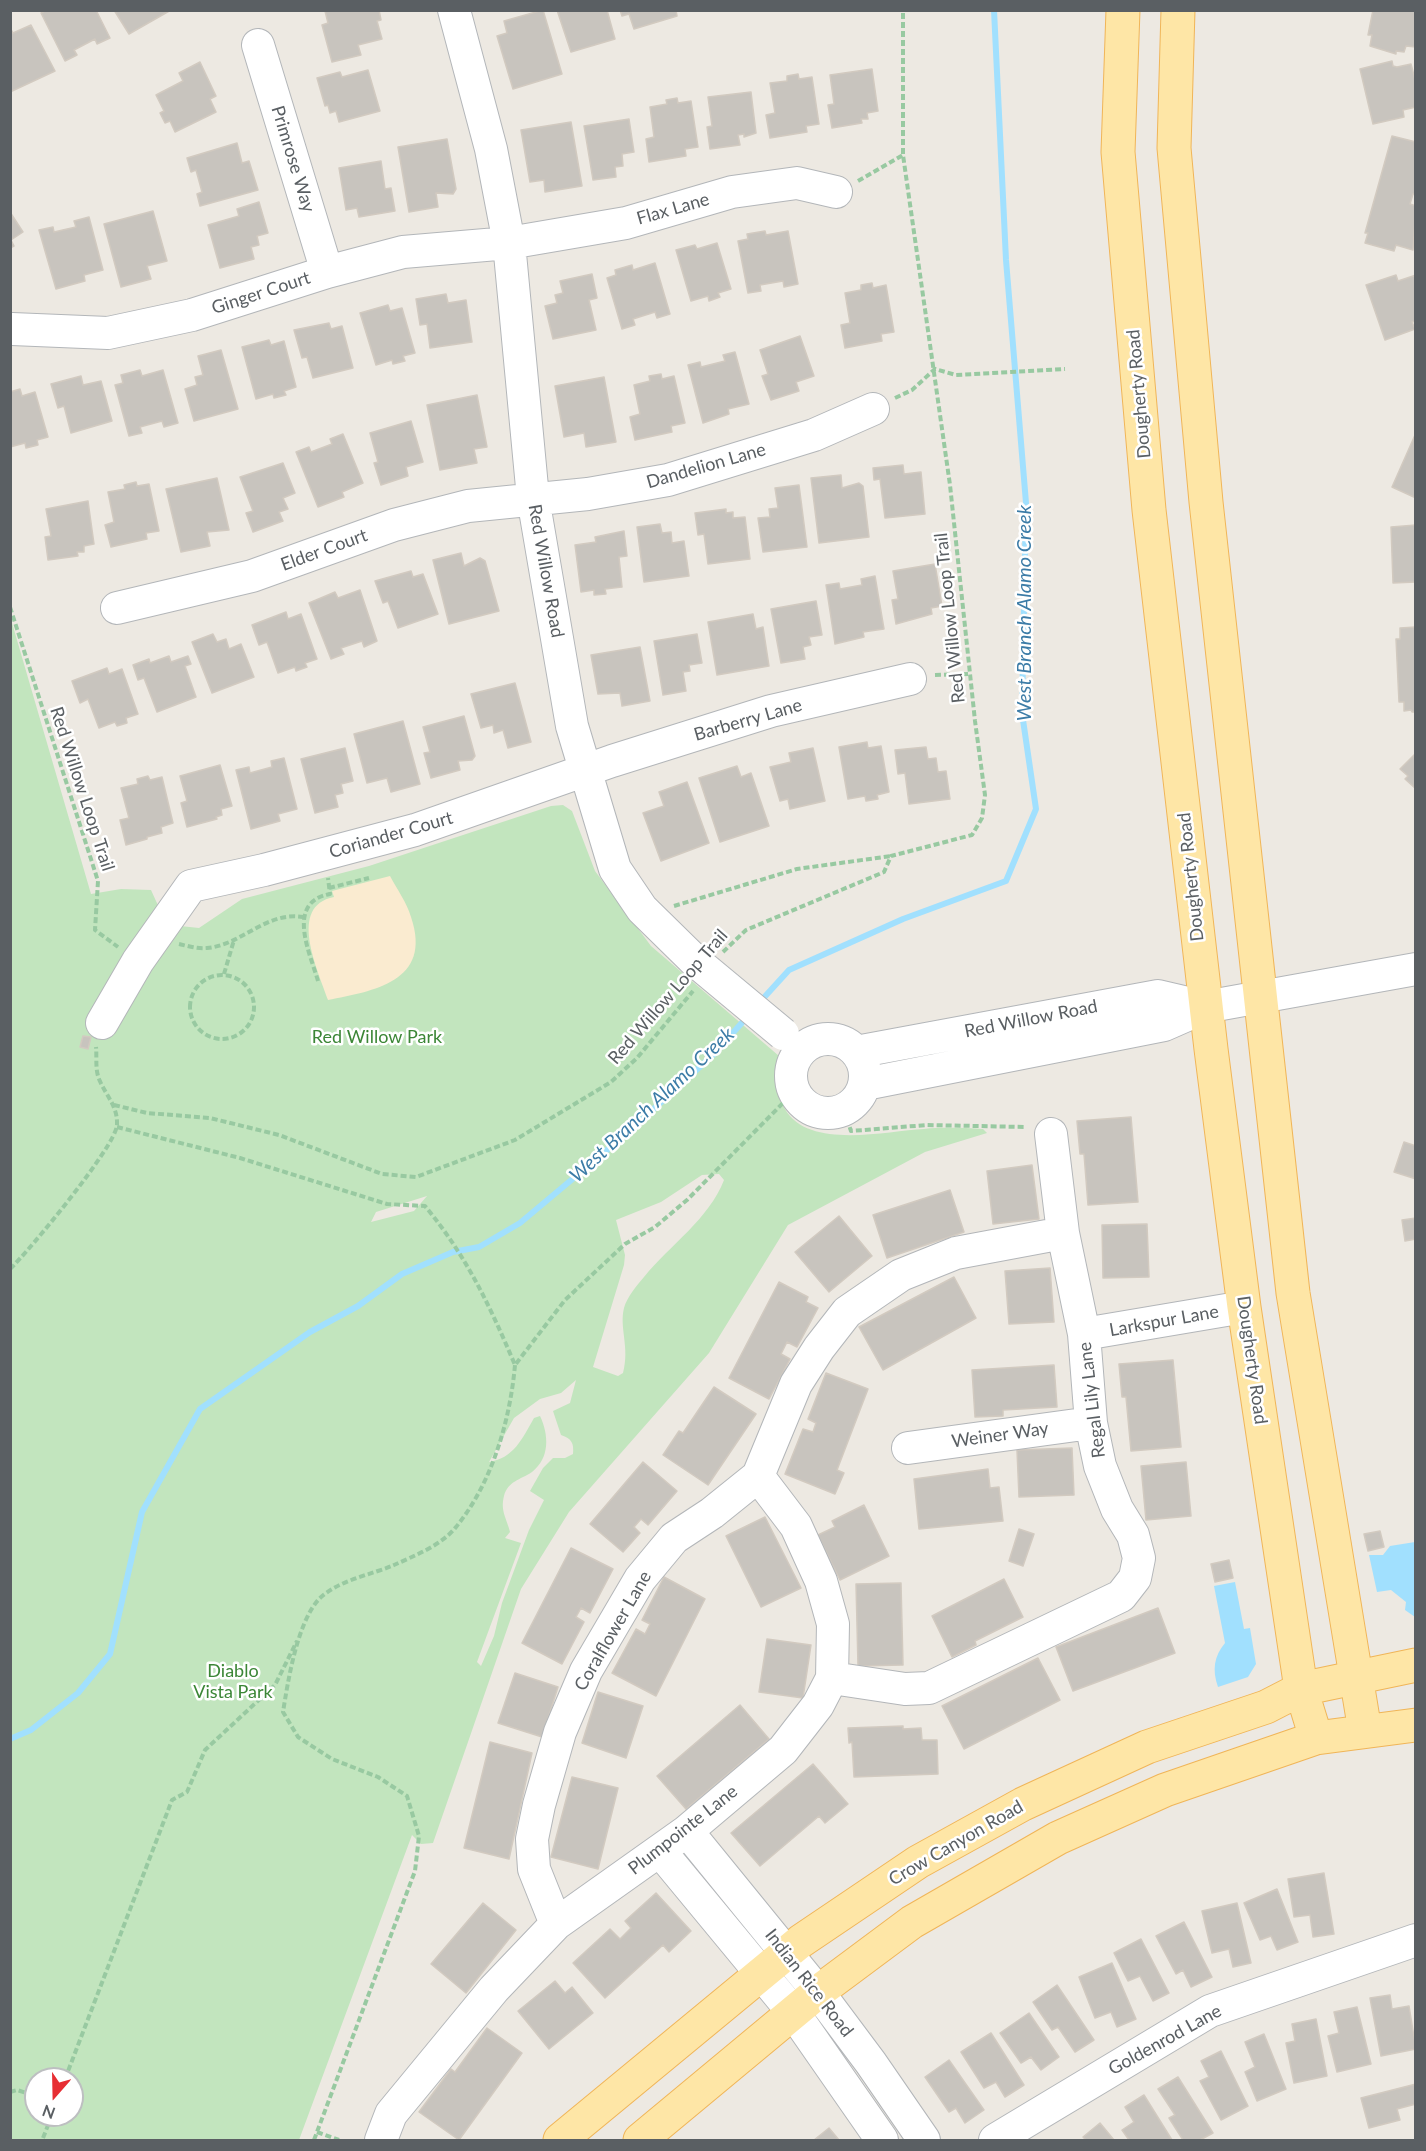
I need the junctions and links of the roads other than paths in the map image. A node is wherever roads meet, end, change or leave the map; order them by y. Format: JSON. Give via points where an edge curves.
{"nodes":[{"id":1,"x":454,"y":10,"type":"edge"},
{"id":2,"x":1123,"y":10,"type":"edge"},
{"id":3,"x":1178,"y":10,"type":"edge"},
{"id":4,"x":258,"y":45,"type":"dead end"},
{"id":5,"x":836,"y":192,"type":"road end"},
{"id":6,"x":509,"y":243,"type":"junction"},
{"id":7,"x":327,"y":272,"type":"junction"},
{"id":8,"x":12,"y":329,"type":"edge"},
{"id":9,"x":873,"y":409,"type":"road end"},
{"id":10,"x":533,"y":498,"type":"junction"},
{"id":11,"x":117,"y":608,"type":"dead end"},
{"id":12,"x":910,"y":679,"type":"road end"},
{"id":13,"x":588,"y":771,"type":"junction"},
{"id":14,"x":1416,"y":969,"type":"edge"},
{"id":15,"x":1263,"y":997,"type":"junction"},
{"id":16,"x":1205,"y":1007,"type":"junction"},
{"id":17,"x":102,"y":1023,"type":"road end"},
{"id":18,"x":793,"y":1042,"type":"junction"},
{"id":19,"x":856,"y":1052,"type":"junction"},
{"id":20,"x":865,"y":1084,"type":"junction"},
{"id":21,"x":1051,"y":1134,"type":"road end"},
{"id":22,"x":1063,"y":1233,"type":"junction"},
{"id":23,"x":1244,"y":1307,"type":"junction"},
{"id":24,"x":1084,"y":1334,"type":"junction"},
{"id":25,"x":1091,"y":1423,"type":"junction"},
{"id":26,"x":908,"y":1448,"type":"dead end"},
{"id":27,"x":758,"y":1476,"type":"junction"},
{"id":28,"x":1416,"y":1665,"type":"edge"},
{"id":29,"x":832,"y":1678,"type":"junction"},
{"id":30,"x":1356,"y":1678,"type":"junction"},
{"id":31,"x":1301,"y":1689,"type":"junction"},
{"id":32,"x":1416,"y":1725,"type":"edge"},
{"id":33,"x":1365,"y":1731,"type":"junction"},
{"id":34,"x":1316,"y":1738,"type":"junction"},
{"id":35,"x":687,"y":1831,"type":"junction"},
{"id":36,"x":660,"y":1851,"type":"junction"},
{"id":37,"x":556,"y":1924,"type":"junction"},
{"id":38,"x":1415,"y":1942,"type":"edge"},
{"id":39,"x":788,"y":1953,"type":"junction"},
{"id":40,"x":761,"y":1973,"type":"junction"},
{"id":41,"x":818,"y":1992,"type":"junction"},
{"id":42,"x":793,"y":2012,"type":"junction"},
{"id":43,"x":381,"y":2140,"type":"edge"},
{"id":44,"x":560,"y":2140,"type":"edge"},
{"id":45,"x":640,"y":2140,"type":"edge"},
{"id":46,"x":882,"y":2140,"type":"edge"},
{"id":47,"x":924,"y":2140,"type":"edge"},
{"id":48,"x":995,"y":2140,"type":"edge"}],
"edges":[{"from":1,"to":6,"type":"street","name":"Red Willow Road","via":[[491,149]]},
{"from":2,"to":16,"type":"main road","name":"Dougherty Road","via":[[1118,152],[1149,510]]},
{"from":3,"to":15,"type":"main road","via":[[1174,148],[1206,502]]},
{"from":4,"to":7,"type":"street","name":"Primrose Way"},
{"from":5,"to":6,"type":"street","name":"Flax Lane","via":[[797,183],[732,192],[626,223]]},
{"from":6,"to":7,"type":"street","name":"Ginger Court","via":[[403,252]]},
{"from":6,"to":10,"type":"street","name":"Red Willow Road"},
{"from":7,"to":8,"type":"street","name":"Ginger Court","via":[[192,315],[108,333]]},
{"from":9,"to":10,"type":"street","name":"Dandelion Lane","via":[[814,435],[668,480],[588,494]]},
{"from":10,"to":11,"type":"street","name":"Elder Court","via":[[468,506],[394,525],[252,576]]},
{"from":10,"to":13,"type":"street","name":"Red Willow Road","via":[[572,726]]},
{"from":12,"to":13,"type":"street","name":"Barberry Lane","via":[[771,711]]},
{"from":13,"to":17,"type":"street","name":"Coriander Court","via":[[415,830],[191,886],[138,961]]},
{"from":13,"to":18,"type":"street","name":"Red Willow Road","bridge":true,"via":[[615,869],[647,914],[702,969]]},
{"from":14,"to":15,"type":"street","name":"Red Willow Road"},
{"from":15,"to":16,"type":"street","name":"Red Willow Road"},
{"from":15,"to":30,"type":"main road","via":[[1293,1293]]},
{"from":16,"to":19,"type":"street","name":"Red Willow Road","via":[[1158,996]]},
{"from":16,"to":20,"type":"street","name":"Red Willow Road","via":[[1164,1025]]},
{"from":16,"to":23,"type":"main road","name":"Dougherty Road"},
{"from":18,"to":19,"type":"street","via":[[830,1039]]},
{"from":18,"to":20,"type":"street","via":[[797,1057],[791,1075],[796,1094],[812,1109],[833,1113],[844,1110],[860,1095]]},
{"from":19,"to":20,"type":"street","via":[[864,1067]]},
{"from":21,"to":22,"type":"street","name":"Regal Lily Lane"},
{"from":22,"to":24,"type":"street","name":"Regal Lily Lane"},
{"from":22,"to":27,"type":"street","name":"Coralflower Lane","via":[[956,1253],[901,1275],[847,1312],[796,1384]]},
{"from":23,"to":24,"type":"street","name":"Larkspur Lane"},
{"from":23,"to":31,"type":"main road","name":"Dougherty Road"},
{"from":24,"to":25,"type":"street","name":"Regal Lily Lane"},
{"from":25,"to":26,"type":"street","name":"Weiner Way"},
{"from":25,"to":29,"type":"street","name":"Regal Lily Lane","via":[[1100,1466],[1117,1509],[1133,1535],[1139,1558],[1135,1578],[1121,1596],[929,1688],[905,1689]]},
{"from":27,"to":29,"type":"street","name":"Plumpointe Lane","via":[[796,1526],[821,1581],[833,1624]]},
{"from":27,"to":37,"type":"street","name":"Coralflower Lane","via":[[674,1538],[640,1579],[586,1671],[560,1732],[532,1839],[534,1869]]},
{"from":28,"to":30,"type":"main road","name":"Crow Canyon Road"},
{"from":29,"to":35,"type":"street","name":"Plumpointe Lane","via":[[818,1705],[783,1750]]},
{"from":30,"to":31,"type":"main road","name":"Crow Canyon Road"},
{"from":30,"to":33,"type":"main road"},
{"from":31,"to":34,"type":"main road","name":"Dougherty Road"},
{"from":31,"to":39,"type":"main road","name":"Crow Canyon Road","via":[[1266,1707],[1147,1747],[1023,1804],[918,1862]]},
{"from":32,"to":33,"type":"main road"},
{"from":33,"to":34,"type":"main road"},
{"from":34,"to":41,"type":"main road","via":[[1165,1790],[1058,1838],[912,1922]]},
{"from":35,"to":36,"type":"street","name":"Plumpointe Lane"},
{"from":35,"to":39,"type":"street","name":"Indian Rice Road"},
{"from":36,"to":37,"type":"street","name":"Plumpointe Lane"},
{"from":36,"to":40,"type":"street","name":"Indian Rice Road"},
{"from":37,"to":43,"type":"street","name":"Plumpointe Lane","via":[[494,1989],[391,2114]]},
{"from":38,"to":48,"type":"street","name":"Goldenrod Lane","via":[[1210,2011]]},
{"from":39,"to":40,"type":"main road","name":"Crow Canyon Road"},
{"from":39,"to":41,"type":"street","name":"Indian Rice Road"},
{"from":40,"to":42,"type":"street","name":"Indian Rice Road"},
{"from":40,"to":44,"type":"main road","name":"Crow Canyon Road"},
{"from":41,"to":42,"type":"main road"},
{"from":41,"to":47,"type":"street","name":"Indian Rice Road"},
{"from":42,"to":45,"type":"main road"},
{"from":42,"to":46,"type":"street","name":"Indian Rice Road"}]}
